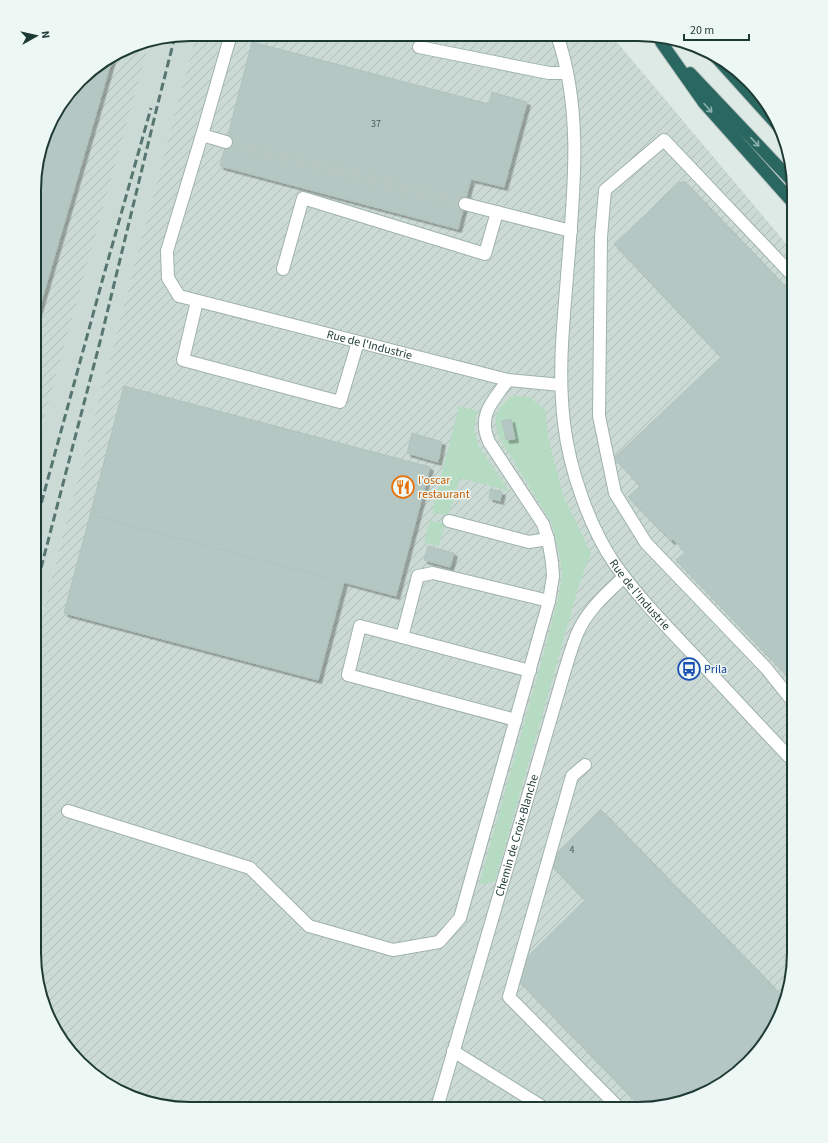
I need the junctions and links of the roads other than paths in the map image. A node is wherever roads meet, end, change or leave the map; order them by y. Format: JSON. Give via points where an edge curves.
{"nodes":[{"id":1,"x":229,"y":41,"type":"edge"},
{"id":2,"x":559,"y":41,"type":"edge"},
{"id":3,"x":661,"y":43,"type":"edge"},
{"id":4,"x":662,"y":43,"type":"edge"},
{"id":5,"x":419,"y":47,"type":"dead end"},
{"id":6,"x":567,"y":73,"type":"junction"},
{"id":7,"x":731,"y":73,"type":"edge"},
{"id":8,"x":764,"y":110,"type":"edge"},
{"id":9,"x":202,"y":135,"type":"junction"},
{"id":10,"x":226,"y":142,"type":"tunnel mouth"},
{"id":11,"x":786,"y":175,"type":"edge"},
{"id":12,"x":787,"y":196,"type":"edge"},
{"id":13,"x":465,"y":204,"type":"tunnel mouth"},
{"id":14,"x":497,"y":212,"type":"junction"},
{"id":15,"x":571,"y":231,"type":"junction"},
{"id":16,"x":283,"y":269,"type":"dead end"},
{"id":17,"x":787,"y":270,"type":"edge"},
{"id":18,"x":197,"y":301,"type":"junction"},
{"id":19,"x":358,"y":342,"type":"junction"},
{"id":20,"x":508,"y":380,"type":"junction"},
{"id":21,"x":561,"y":385,"type":"junction"},
{"id":22,"x":449,"y":522,"type":"dead end"},
{"id":23,"x":548,"y":539,"type":"junction"},
{"id":24,"x":624,"y":577,"type":"junction"},
{"id":25,"x":549,"y":601,"type":"junction"},
{"id":26,"x":402,"y":637,"type":"junction"},
{"id":27,"x":530,"y":671,"type":"junction"},
{"id":28,"x":787,"y":694,"type":"edge"},
{"id":29,"x":516,"y":720,"type":"junction"},
{"id":30,"x":787,"y":755,"type":"edge"},
{"id":31,"x":584,"y":766,"type":"dead end"},
{"id":32,"x":68,"y":811,"type":"dead end"},
{"id":33,"x":453,"y":1051,"type":"junction"},
{"id":34,"x":439,"y":1102,"type":"edge"},
{"id":35,"x":535,"y":1102,"type":"edge"},
{"id":36,"x":613,"y":1102,"type":"edge"}],
"edges":[{"from":1,"to":9,"type":"street"},
{"from":2,"to":6,"type":"street","name":"Rue de l'Industrie"},
{"from":3,"to":12,"type":"highway","one_way":true,"via":[[704,103]]},
{"from":4,"to":11,"type":"highway","one_way":true},
{"from":5,"to":6,"type":"street","via":[[549,73]]},
{"from":6,"to":15,"type":"street","name":"Rue de l'Industrie","via":[[575,144]]},
{"from":7,"to":8,"type":"highway"},
{"from":9,"to":10,"type":"street"},
{"from":9,"to":18,"type":"street","name":"Rue de l'Industrie","via":[[167,251],[168,278],[179,296]]},
{"from":13,"to":14,"type":"street"},
{"from":14,"to":15,"type":"street"},
{"from":14,"to":16,"type":"street","via":[[486,254],[303,198]]},
{"from":15,"to":21,"type":"street","name":"Rue de l'Industrie"},
{"from":17,"to":28,"type":"street","via":[[664,140],[605,190],[601,237],[599,416],[615,493],[646,543],[766,668]]},
{"from":18,"to":19,"type":"street","name":"Rue de l'Industrie"},
{"from":18,"to":19,"type":"street","via":[[183,360],[340,402]]},
{"from":19,"to":20,"type":"street","name":"Rue de l'Industrie"},
{"from":20,"to":21,"type":"street","name":"Rue de l'Industrie"},
{"from":20,"to":23,"type":"street","via":[[487,409],[485,434],[543,524]]},
{"from":21,"to":24,"type":"street","name":"Rue de l'Industrie","via":[[566,438],[578,483],[597,532]]},
{"from":22,"to":23,"type":"street","via":[[529,542]]},
{"from":23,"to":25,"type":"street","via":[[553,576]]},
{"from":24,"to":30,"type":"street","name":"Rue de l'Industrie","via":[[651,610]]},
{"from":24,"to":33,"type":"street","name":"Chemin de Croix-Blanche","via":[[599,600],[577,634]]},
{"from":25,"to":26,"type":"street","via":[[433,573],[418,576]]},
{"from":25,"to":27,"type":"street"},
{"from":26,"to":27,"type":"street"},
{"from":26,"to":29,"type":"street","via":[[360,626],[348,675]]},
{"from":27,"to":29,"type":"street"},
{"from":29,"to":32,"type":"street","via":[[460,918],[439,942],[393,950],[309,926],[250,868]]},
{"from":31,"to":36,"type":"street","via":[[572,776],[509,997]]},
{"from":33,"to":34,"type":"street","name":"Chemin de Croix-Blanche"},
{"from":33,"to":35,"type":"street"}]}
